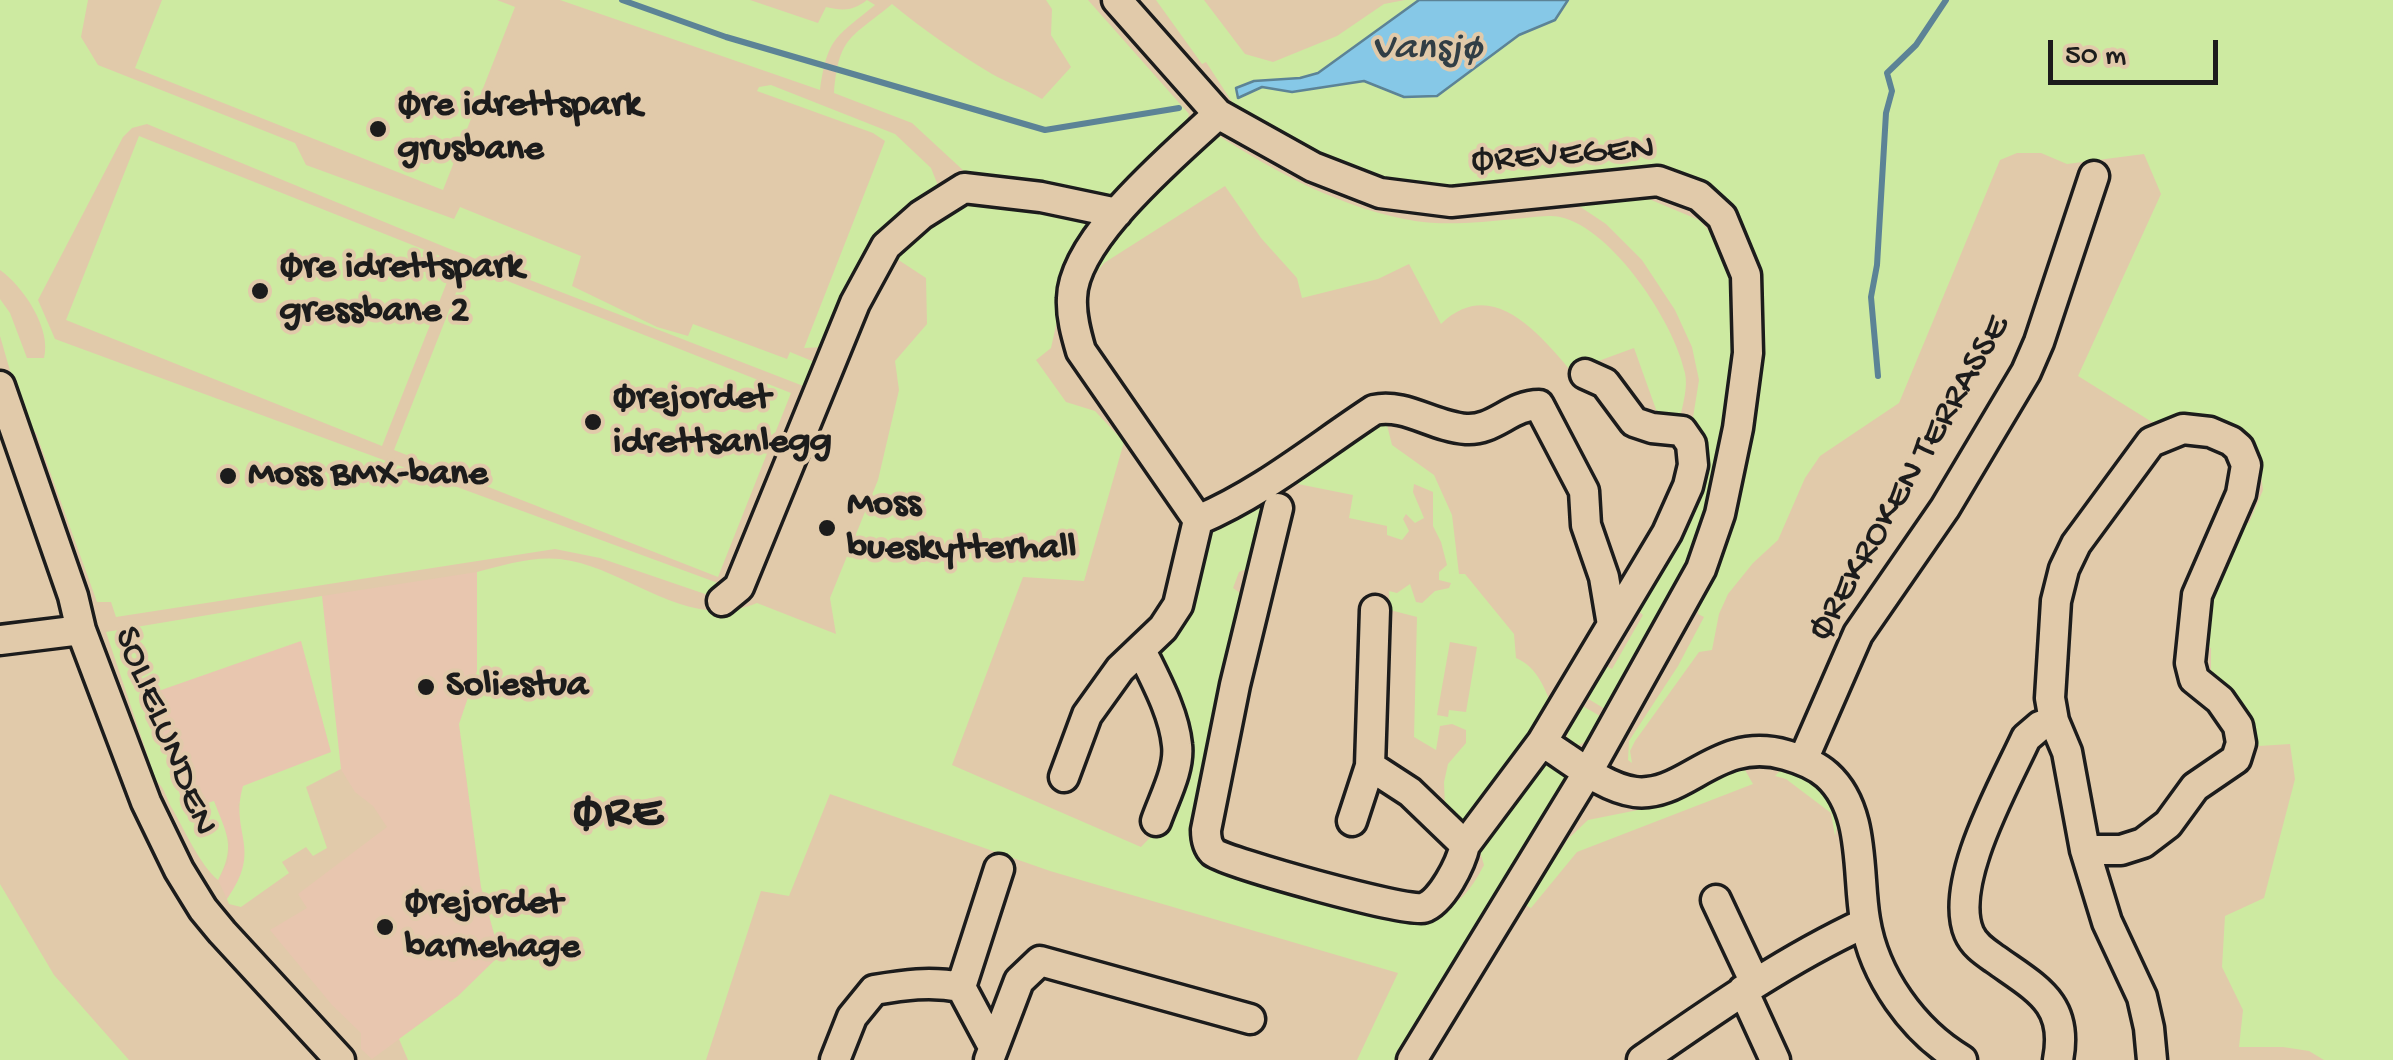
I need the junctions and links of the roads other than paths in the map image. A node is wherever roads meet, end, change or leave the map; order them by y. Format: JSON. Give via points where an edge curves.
{"nodes":[{"id":1,"x":1117,"y":0,"type":"edge"},
{"id":2,"x":1218,"y":114,"type":"junction"},
{"id":3,"x":2094,"y":176,"type":"dead end"},
{"id":4,"x":1117,"y":212,"type":"junction"},
{"id":5,"x":1585,"y":374,"type":"dead end"},
{"id":6,"x":0,"y":386,"type":"edge"},
{"id":7,"x":1278,"y":508,"type":"dead end"},
{"id":8,"x":1198,"y":520,"type":"junction"},
{"id":9,"x":722,"y":601,"type":"dead end"},
{"id":10,"x":1375,"y":610,"type":"dead end"},
{"id":11,"x":1612,"y":625,"type":"junction"},
{"id":12,"x":81,"y":630,"type":"junction"},
{"id":13,"x":0,"y":640,"type":"edge"},
{"id":14,"x":1141,"y":650,"type":"junction"},
{"id":15,"x":2054,"y":721,"type":"junction"},
{"id":16,"x":1542,"y":742,"type":"junction"},
{"id":17,"x":1804,"y":760,"type":"junction"},
{"id":18,"x":1370,"y":766,"type":"junction"},
{"id":19,"x":1589,"y":770,"type":"junction"},
{"id":20,"x":1064,"y":777,"type":"dead end"},
{"id":21,"x":1156,"y":821,"type":"dead end"},
{"id":22,"x":1352,"y":821,"type":"dead end"},
{"id":23,"x":1465,"y":845,"type":"junction"},
{"id":24,"x":2086,"y":850,"type":"junction"},
{"id":25,"x":1000,"y":869,"type":"dead end"},
{"id":26,"x":1716,"y":900,"type":"dead end"},
{"id":27,"x":1865,"y":923,"type":"junction"},
{"id":28,"x":960,"y":987,"type":"junction"},
{"id":29,"x":1749,"y":987,"type":"junction"},
{"id":30,"x":1250,"y":1020,"type":"dead end"},
{"id":31,"x":991,"y":1053,"type":"edge"},
{"id":32,"x":340,"y":1060,"type":"edge"},
{"id":33,"x":835,"y":1060,"type":"edge"},
{"id":34,"x":1412,"y":1060,"type":"edge"},
{"id":35,"x":1642,"y":1060,"type":"edge"},
{"id":36,"x":1776,"y":1060,"type":"edge"},
{"id":37,"x":1962,"y":1060,"type":"edge"},
{"id":38,"x":2058,"y":1060,"type":"edge"},
{"id":39,"x":2152,"y":1060,"type":"edge"}],
"edges":[{"from":1,"to":2,"type":"street","name":"ØREVEGEN"},
{"from":2,"to":4,"type":"street"},
{"from":2,"to":19,"type":"street","name":"ØREVEGEN","via":[[1313,167],[1380,193],[1451,202],[1658,181],[1700,196],[1722,217],[1746,275],[1748,352],[1720,514],[1701,570]]},
{"from":3,"to":17,"type":"street","name":"ØREKROKEN TERRASSE","via":[[2026,372],[1945,508],[1858,634]]},
{"from":4,"to":8,"type":"street","via":[[1076,276],[1072,295],[1081,351]]},
{"from":4,"to":9,"type":"street","via":[[964,188],[886,246],[855,303],[739,587]]},
{"from":5,"to":11,"type":"street","via":[[1605,383],[1634,422],[1682,431],[1691,444],[1693,464],[1667,533]]},
{"from":6,"to":12,"type":"street","name":"SOLIELUNDEN"},
{"from":7,"to":23,"type":"street","via":[[1206,842],[1214,854],[1236,863],[1406,909],[1436,899]]},
{"from":8,"to":11,"type":"street","via":[[1284,473],[1374,410],[1389,406],[1468,430],[1539,405],[1584,491]]},
{"from":8,"to":14,"type":"street","via":[[1178,605]]},
{"from":10,"to":18,"type":"street"},
{"from":11,"to":16,"type":"street"},
{"from":12,"to":13,"type":"street"},
{"from":12,"to":32,"type":"street","name":"SOLIELUNDEN","via":[[179,870],[203,909]]},
{"from":14,"to":20,"type":"street","via":[[1087,715]]},
{"from":14,"to":21,"type":"street","via":[[1178,746]]},
{"from":15,"to":24,"type":"street","via":[[2067,752]]},
{"from":15,"to":24,"type":"street","via":[[2056,601],[2076,544],[2159,436],[2183,430],[2231,441],[2246,474],[2197,595],[2190,663],[2194,679],[2238,726],[2236,759],[2195,788],[2168,824],[2143,843]]},
{"from":15,"to":38,"type":"street","via":[[2026,738],[1985,827],[1972,861],[1966,916],[1978,946],[2030,984],[2059,1018]]},
{"from":16,"to":19,"type":"street"},
{"from":16,"to":23,"type":"street"},
{"from":17,"to":19,"type":"street","via":[[1746,751],[1640,793]]},
{"from":17,"to":27,"type":"street","via":[[1828,776],[1850,811]]},
{"from":18,"to":22,"type":"street"},
{"from":18,"to":23,"type":"street","via":[[1410,792]]},
{"from":19,"to":34,"type":"street","name":"ØREVEGEN"},
{"from":24,"to":39,"type":"street","via":[[2107,922],[2142,997]]},
{"from":25,"to":28,"type":"street"},
{"from":26,"to":29,"type":"street"},
{"from":27,"to":29,"type":"street"},
{"from":27,"to":37,"type":"street","via":[[1883,975],[1903,1006]]},
{"from":28,"to":31,"type":"street"},
{"from":28,"to":33,"type":"street","via":[[925,983],[874,990],[852,1017]]},
{"from":29,"to":35,"type":"street"},
{"from":29,"to":36,"type":"street"},
{"from":30,"to":31,"type":"street","via":[[1040,961],[1019,981]]}]}
